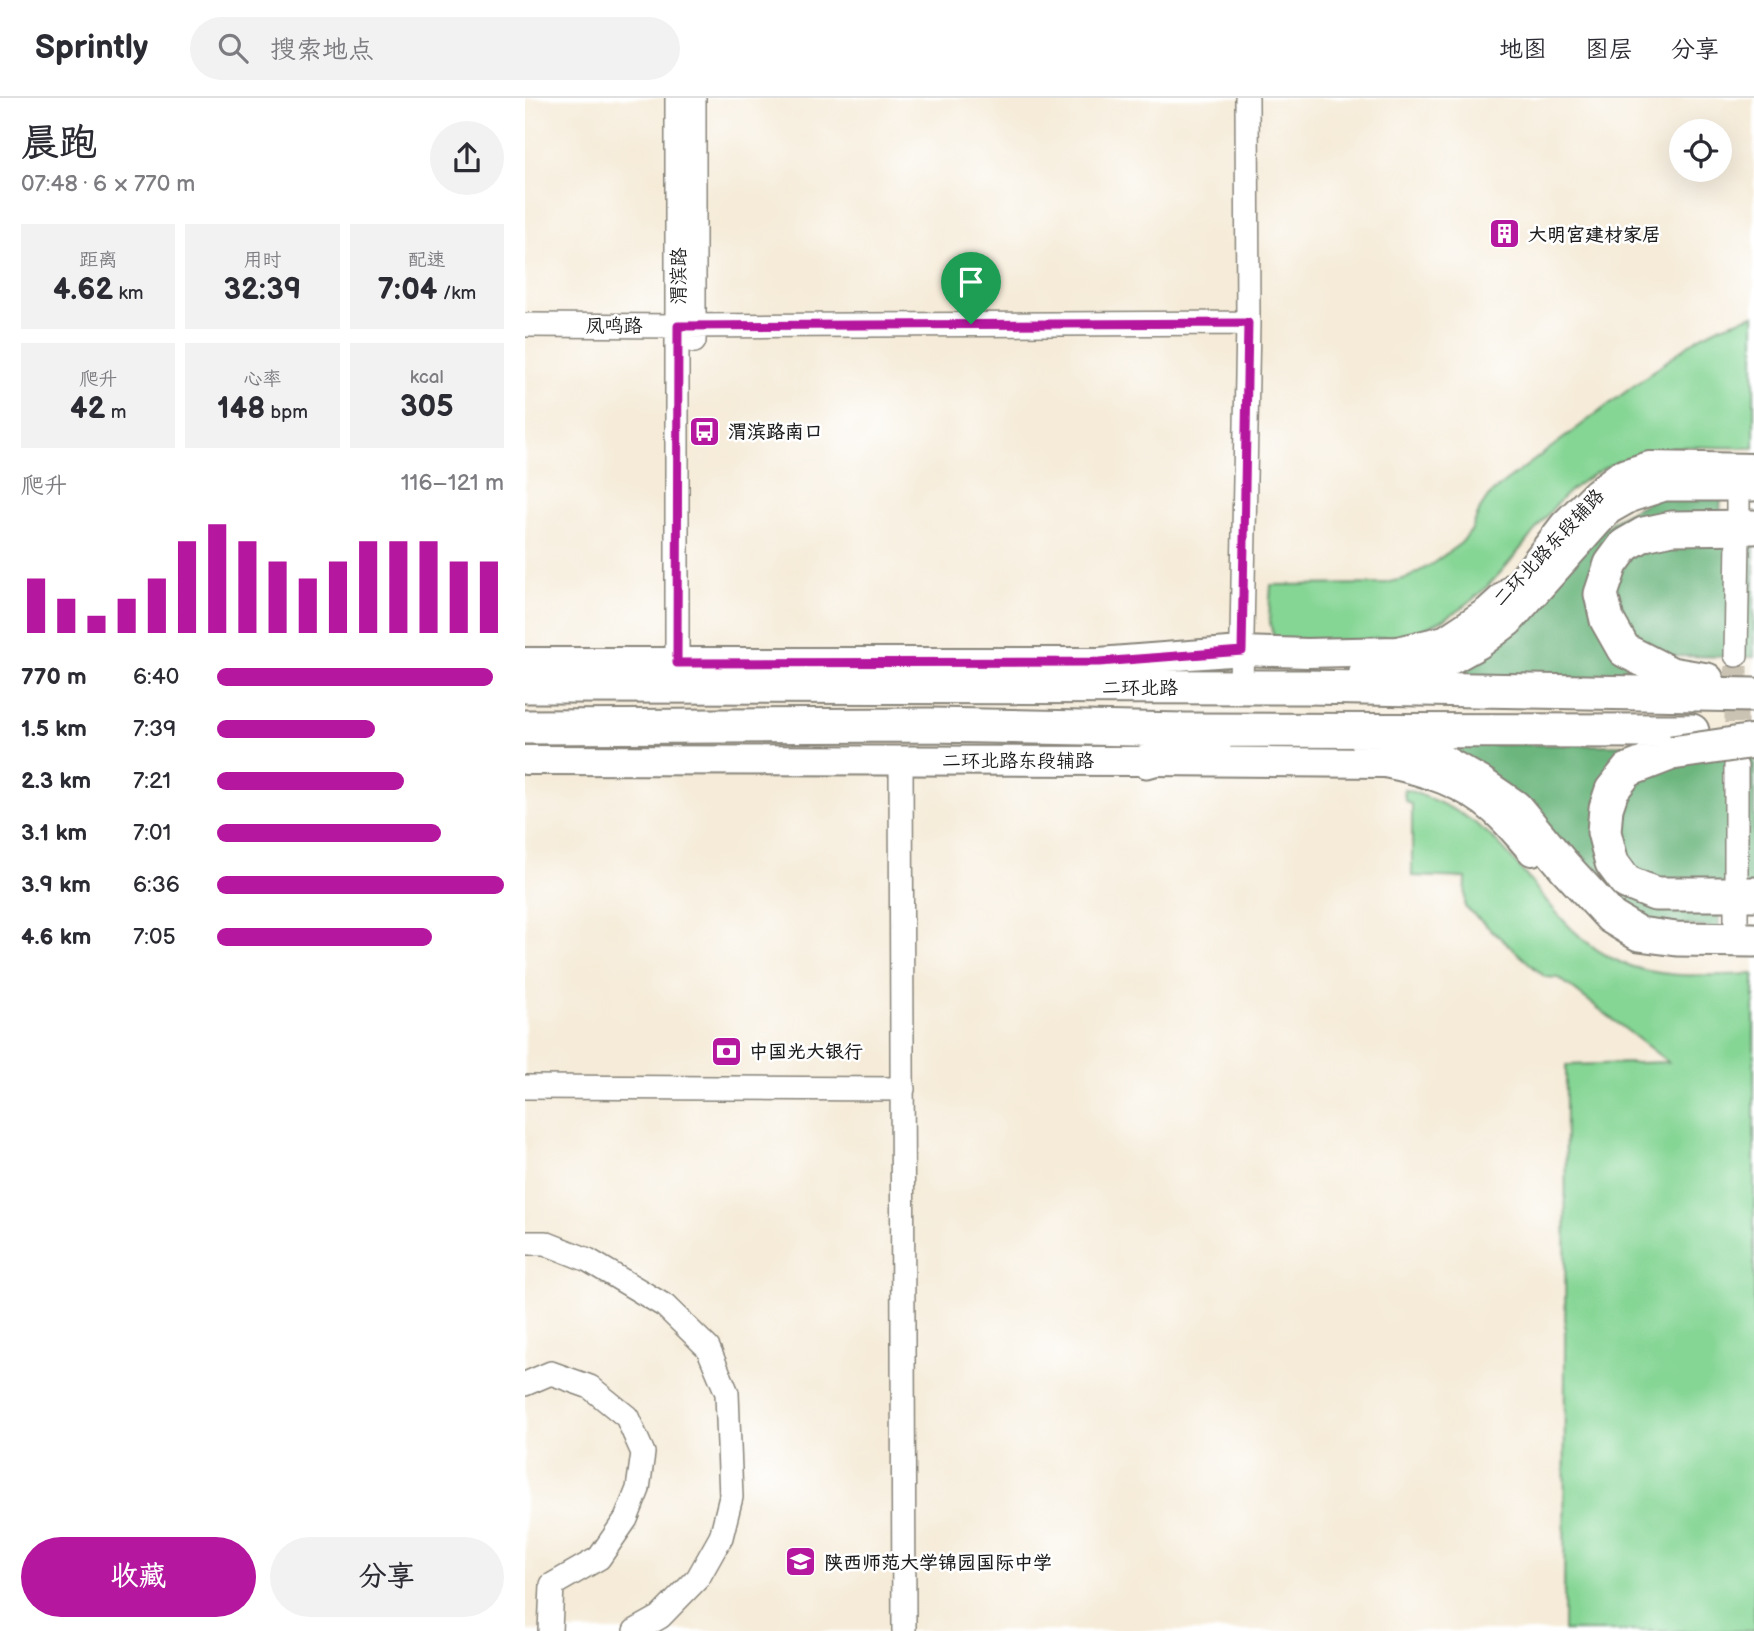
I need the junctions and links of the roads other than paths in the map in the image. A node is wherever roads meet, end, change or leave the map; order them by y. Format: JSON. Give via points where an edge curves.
{"nodes":[{"id":1,"x":677,"y":98,"type":"edge"},
{"id":2,"x":694,"y":98,"type":"edge"},
{"id":3,"x":1247,"y":98,"type":"edge"},
{"id":4,"x":1248,"y":323,"type":"junction"},
{"id":5,"x":525,"y":325,"type":"edge"},
{"id":6,"x":686,"y":326,"type":"junction"},
{"id":7,"x":1744,"y":497,"type":"edge"},
{"id":8,"x":1242,"y":651,"type":"junction"},
{"id":9,"x":1736,"y":655,"type":"tunnel mouth"},
{"id":10,"x":525,"y":662,"type":"edge"},
{"id":11,"x":685,"y":663,"type":"junction"},
{"id":12,"x":525,"y":686,"type":"edge"},
{"id":13,"x":1252,"y":687,"type":"junction"},
{"id":14,"x":1754,"y":687,"type":"edge"},
{"id":15,"x":1754,"y":695,"type":"edge"},
{"id":16,"x":525,"y":727,"type":"edge"},
{"id":17,"x":1270,"y":730,"type":"junction"},
{"id":18,"x":1754,"y":732,"type":"edge"},
{"id":19,"x":1682,"y":742,"type":"junction"},
{"id":20,"x":1745,"y":754,"type":"edge"},
{"id":21,"x":525,"y":760,"type":"edge"},
{"id":22,"x":901,"y":760,"type":"junction"},
{"id":23,"x":1146,"y":761,"type":"junction"},
{"id":24,"x":1743,"y":899,"type":"edge"},
{"id":25,"x":1743,"y":946,"type":"edge"},
{"id":26,"x":525,"y":1087,"type":"edge"},
{"id":27,"x":903,"y":1089,"type":"junction"},
{"id":28,"x":525,"y":1243,"type":"edge"},
{"id":29,"x":525,"y":1384,"type":"edge"},
{"id":30,"x":550,"y":1631,"type":"edge"},
{"id":31,"x":635,"y":1631,"type":"edge"},
{"id":32,"x":904,"y":1631,"type":"edge"}],
"edges":[{"from":1,"to":6,"type":"street","name":"渭滨路"},
{"from":2,"to":6,"type":"street","name":"渭滨路"},
{"from":3,"to":4,"type":"street"},
{"from":4,"to":6,"type":"street","name":"凤鸣路"},
{"from":4,"to":8,"type":"street"},
{"from":5,"to":6,"type":"street","name":"凤鸣路"},
{"from":6,"to":11,"type":"street","name":"渭滨路"},
{"from":7,"to":8,"type":"main road","name":"二环北路东段辅路","via":[[1649,466],[1620,475],[1596,493],[1521,581],[1487,612],[1445,640],[1398,651]]},
{"from":7,"to":9,"type":"street"},
{"from":7,"to":13,"type":"highway","via":[[1664,484],[1630,495],[1607,508],[1507,621],[1451,657]]},
{"from":7,"to":14,"type":"highway","via":[[1625,545],[1611,564],[1601,594],[1607,620],[1624,650],[1671,674]]},
{"from":8,"to":11,"type":"main road","name":"二环北路东段辅路","via":[[1099,662]]},
{"from":8,"to":13,"type":"street"},
{"from":10,"to":11,"type":"main road","name":"二环北路东段辅路"},
{"from":12,"to":13,"type":"highway","name":"二环北路"},
{"from":13,"to":15,"type":"highway","name":"二环北路"},
{"from":16,"to":17,"type":"highway","via":[[931,725]]},
{"from":17,"to":19,"type":"highway"},
{"from":17,"to":23,"type":"highway"},
{"from":17,"to":25,"type":"highway","via":[[1434,757],[1515,807],[1611,917],[1639,934]]},
{"from":18,"to":19,"type":"highway"},
{"from":19,"to":20,"type":"highway","bridge":true},
{"from":19,"to":24,"type":"highway","via":[[1628,770],[1612,790],[1604,832],[1612,863],[1626,882],[1655,894]]},
{"from":20,"to":24,"type":"street"},
{"from":21,"to":22,"type":"main road","name":"二环北路东段辅路"},
{"from":22,"to":23,"type":"main road","name":"二环北路东段辅路"},
{"from":22,"to":27,"type":"street"},
{"from":23,"to":25,"type":"main road","name":"二环北路东段辅路","via":[[1385,763],[1413,768],[1469,791],[1495,811],[1585,914],[1623,940],[1673,955]]},
{"from":24,"to":25,"type":"street"},
{"from":26,"to":27,"type":"street"},
{"from":27,"to":32,"type":"street"},
{"from":28,"to":31,"type":"street","via":[[545,1243],[588,1259],[664,1306],[708,1348],[727,1393],[731,1497],[721,1537],[698,1578],[660,1617]]},
{"from":29,"to":30,"type":"street","via":[[551,1373],[590,1387],[627,1417],[643,1452],[638,1489],[626,1519],[599,1558],[552,1585]]}]}
